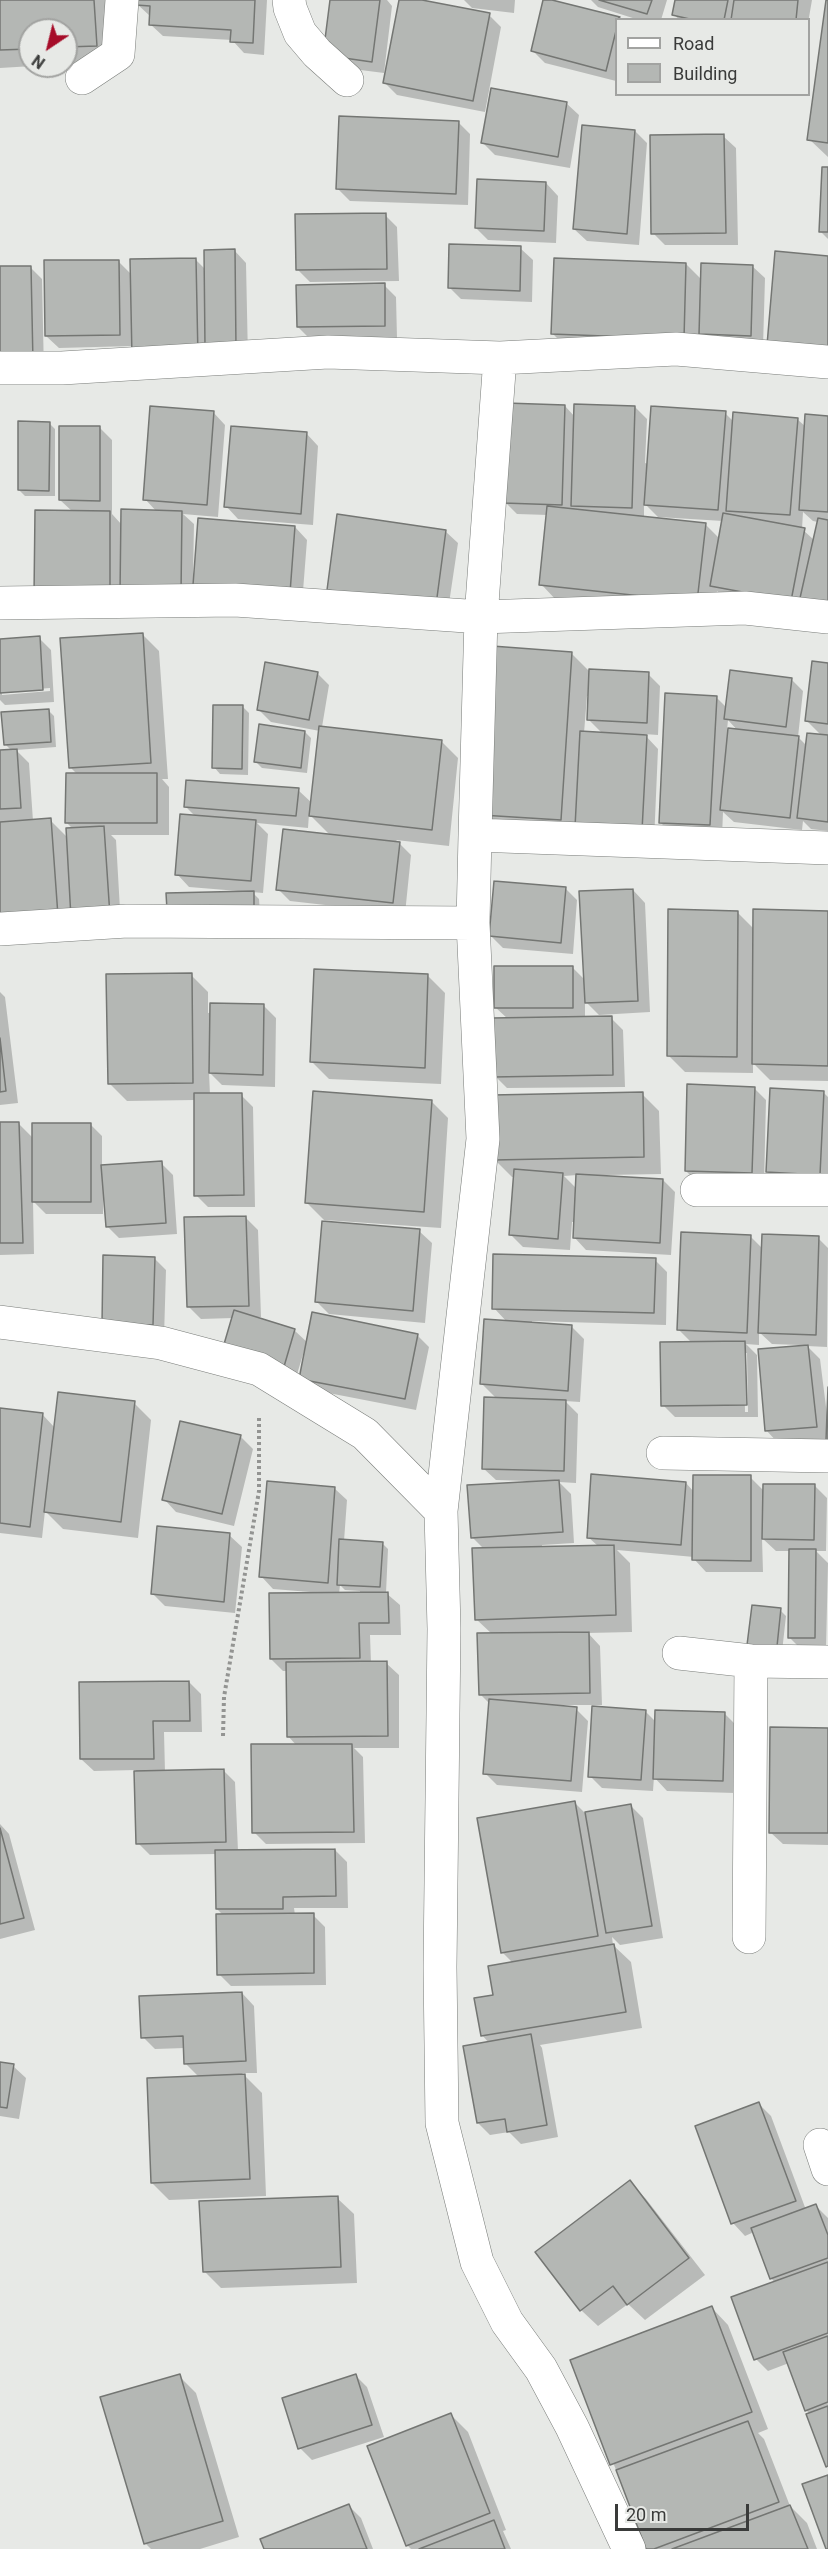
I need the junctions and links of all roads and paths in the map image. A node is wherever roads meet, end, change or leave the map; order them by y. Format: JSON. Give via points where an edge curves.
{"nodes":[{"id":1,"x":122,"y":0,"type":"edge"},
{"id":2,"x":289,"y":0,"type":"edge"},
{"id":3,"x":82,"y":78,"type":"dead end"},
{"id":4,"x":347,"y":80,"type":"dead end"},
{"id":5,"x":500,"y":358,"type":"junction"},
{"id":6,"x":828,"y":362,"type":"edge"},
{"id":7,"x":0,"y":368,"type":"edge"},
{"id":8,"x":0,"y":603,"type":"edge"},
{"id":9,"x":481,"y":617,"type":"junction"},
{"id":10,"x":828,"y":617,"type":"edge"},
{"id":11,"x":475,"y":835,"type":"junction"},
{"id":12,"x":828,"y":848,"type":"edge"},
{"id":13,"x":473,"y":923,"type":"junction"},
{"id":14,"x":0,"y":929,"type":"edge"},
{"id":15,"x":697,"y":1190,"type":"dead end"},
{"id":16,"x":828,"y":1190,"type":"edge"},
{"id":17,"x":0,"y":1322,"type":"edge"},
{"id":18,"x":259,"y":1369,"type":"junction"},
{"id":19,"x":663,"y":1453,"type":"dead end"},
{"id":20,"x":828,"y":1456,"type":"edge"},
{"id":21,"x":441,"y":1511,"type":"junction"},
{"id":22,"x":679,"y":1653,"type":"dead end"},
{"id":23,"x":751,"y":1660,"type":"junction"},
{"id":24,"x":828,"y":1662,"type":"edge"},
{"id":25,"x":223,"y":1736,"type":"dead end"},
{"id":26,"x":749,"y":1937,"type":"dead end"},
{"id":27,"x":629,"y":2549,"type":"edge"}],
"edges":[{"from":1,"to":3,"type":"street","via":[[118,54]]},
{"from":2,"to":4,"type":"street","via":[[300,33]]},
{"from":5,"to":6,"type":"street","via":[[676,349]]},
{"from":5,"to":7,"type":"street","via":[[328,352],[62,368]]},
{"from":5,"to":9,"type":"street"},
{"from":8,"to":9,"type":"street","via":[[235,600]]},
{"from":9,"to":10,"type":"street","via":[[745,608]]},
{"from":9,"to":11,"type":"street"},
{"from":11,"to":12,"type":"street"},
{"from":11,"to":13,"type":"street"},
{"from":13,"to":14,"type":"street","via":[[127,921]]},
{"from":13,"to":21,"type":"street","via":[[483,1139]]},
{"from":15,"to":16,"type":"street"},
{"from":17,"to":18,"type":"street","via":[[161,1343]]},
{"from":18,"to":21,"type":"street","via":[[365,1434]]},
{"from":18,"to":25,"type":"path","via":[[259,1491],[224,1697]]},
{"from":19,"to":20,"type":"street"},
{"from":21,"to":27,"type":"street","via":[[442,2123],[477,2262],[507,2322],[540,2369],[572,2427]]},
{"from":22,"to":23,"type":"street"},
{"from":23,"to":24,"type":"street"},
{"from":23,"to":26,"type":"street"}]}
